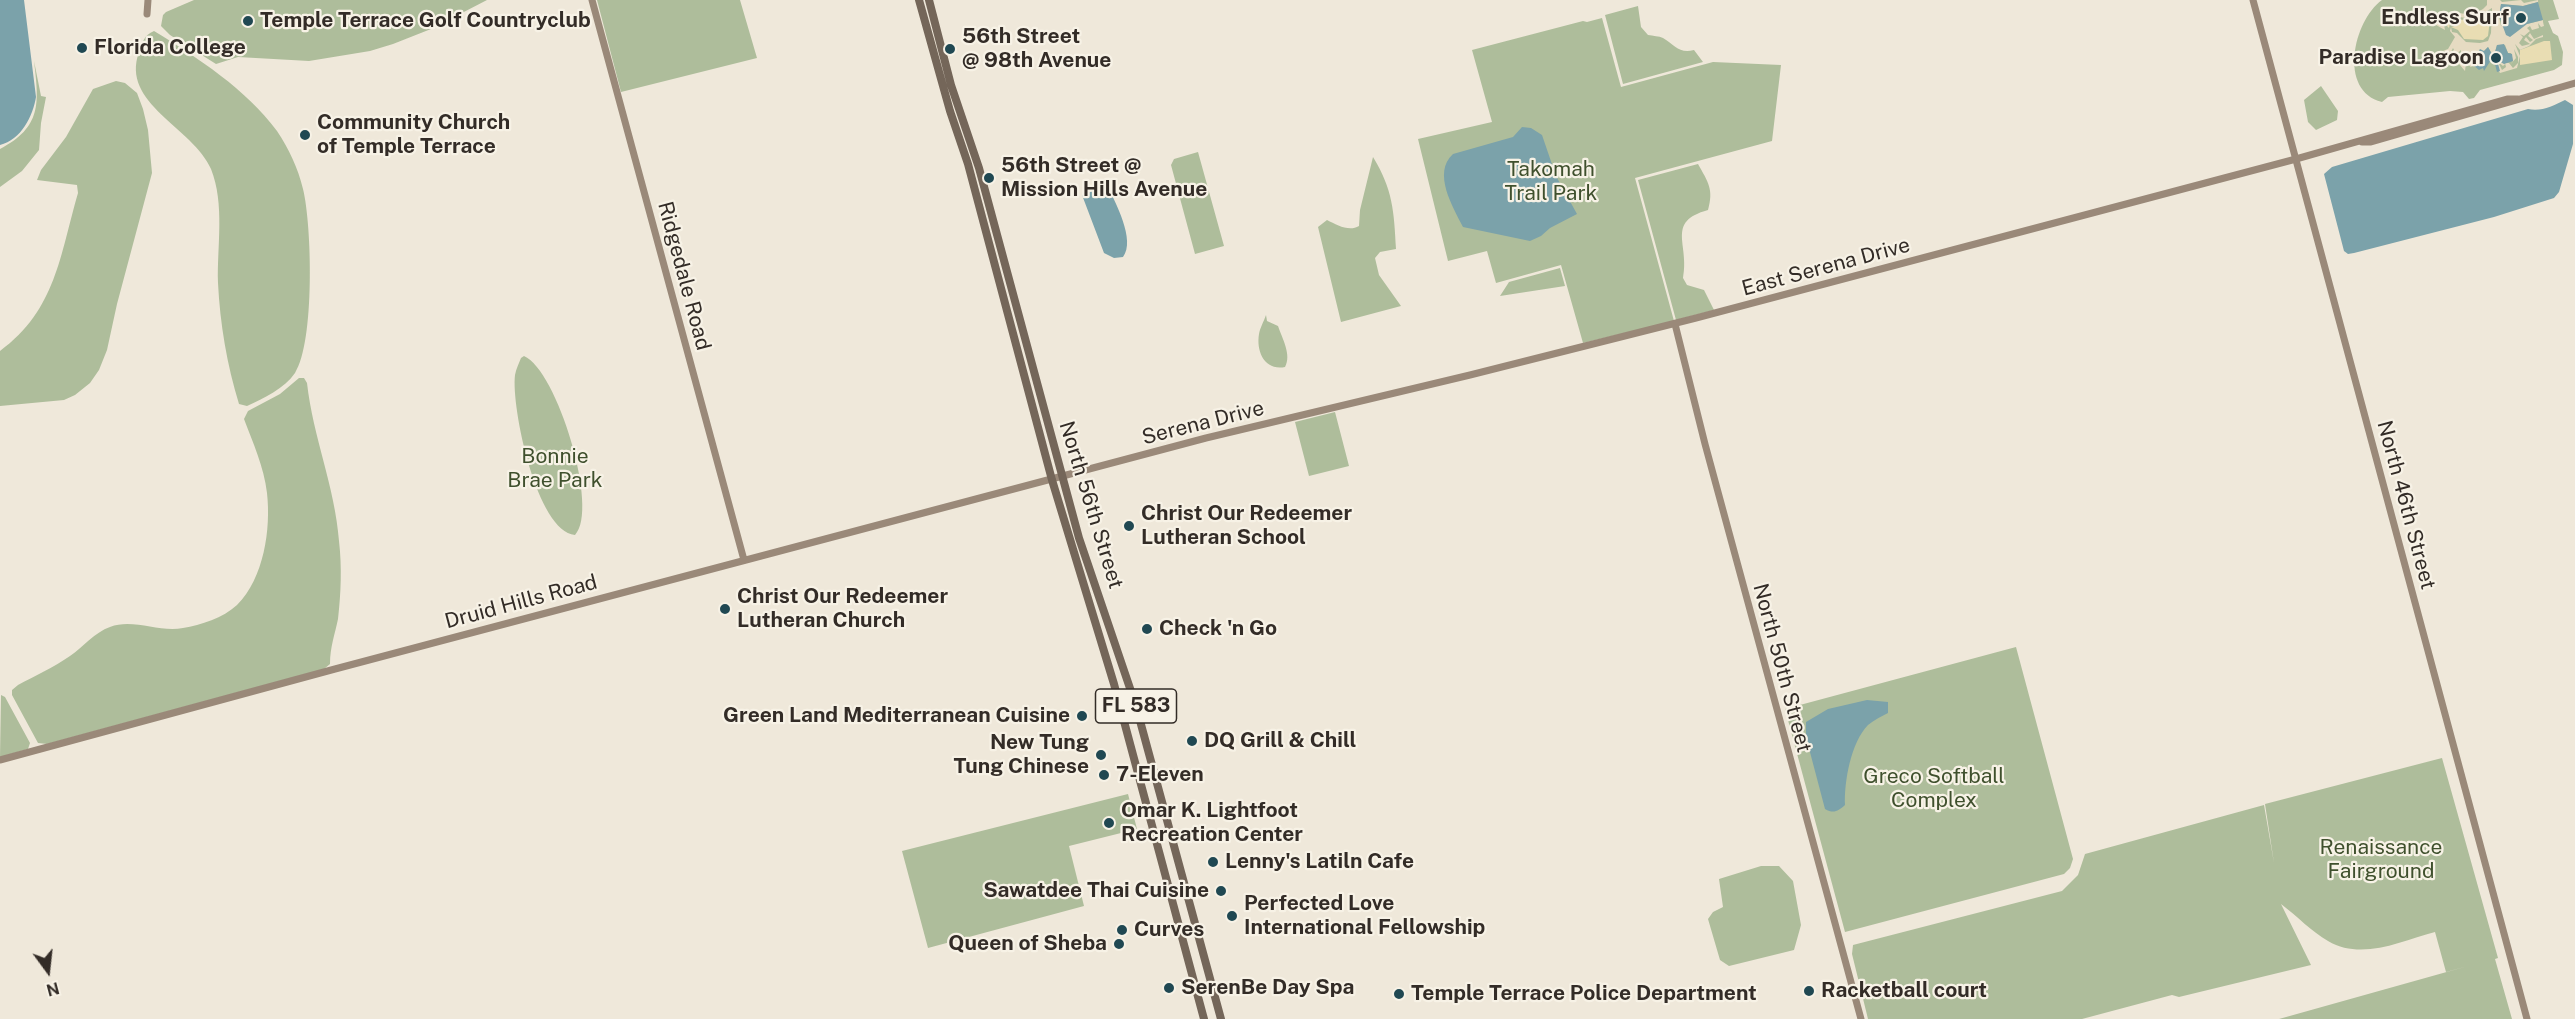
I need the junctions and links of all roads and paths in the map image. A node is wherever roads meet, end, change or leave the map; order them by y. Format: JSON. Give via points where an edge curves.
{"nodes":[{"id":1,"x":148,"y":0,"type":"edge"},
{"id":2,"x":592,"y":0,"type":"edge"},
{"id":3,"x":919,"y":0,"type":"edge"},
{"id":4,"x":929,"y":0,"type":"edge"},
{"id":5,"x":2253,"y":0,"type":"edge"},
{"id":6,"x":150,"y":12,"type":"dead end"},
{"id":7,"x":941,"y":45,"type":"junction"},
{"id":8,"x":932,"y":47,"type":"junction"},
{"id":9,"x":2575,"y":83,"type":"edge"},
{"id":10,"x":2296,"y":159,"type":"junction"},
{"id":11,"x":1675,"y":324,"type":"junction"},
{"id":12,"x":1363,"y":401,"type":"joint"},
{"id":13,"x":1062,"y":477,"type":"junction"},
{"id":14,"x":1052,"y":480,"type":"junction"},
{"id":15,"x":744,"y":560,"type":"junction"},
{"id":16,"x":1136,"y":706,"type":"junction"},
{"id":17,"x":1121,"y":710,"type":"junction"},
{"id":18,"x":0,"y":760,"type":"edge"},
{"id":19,"x":1170,"y":833,"type":"junction"},
{"id":20,"x":1155,"y":836,"type":"junction"},
{"id":21,"x":1173,"y":843,"type":"junction"},
{"id":22,"x":1158,"y":847,"type":"junction"},
{"id":23,"x":1197,"y":930,"type":"junction"},
{"id":24,"x":1182,"y":934,"type":"junction"},
{"id":25,"x":1204,"y":1019,"type":"edge"},
{"id":26,"x":1221,"y":1019,"type":"edge"},
{"id":27,"x":1861,"y":1019,"type":"edge"},
{"id":28,"x":2527,"y":1019,"type":"edge"}],
"edges":[{"from":1,"to":6,"type":"street"},
{"from":2,"to":15,"type":"street","name":"Ridgedale Road"},
{"from":3,"to":8,"type":"main road","name":"North 56th Street","number":"FL 583"},
{"from":4,"to":7,"type":"main road","name":"North 56th Street","number":"FL 583"},
{"from":5,"to":10,"type":"street","name":"North 46th Street"},
{"from":7,"to":8,"type":"main road"},
{"from":7,"to":13,"type":"main road","name":"North 56th Street","number":"FL 583","via":[[980,168]]},
{"from":8,"to":14,"type":"main road","name":"North 56th Street","number":"FL 583","via":[[968,164]]},
{"from":9,"to":10,"type":"street","name":"East Serena Drive","via":[[2371,142]]},
{"from":10,"to":11,"type":"street","name":"East Serena Drive"},
{"from":10,"to":28,"type":"street","name":"North 46th Street"},
{"from":11,"to":12,"type":"street","name":"East Serena Drive"},
{"from":11,"to":27,"type":"street","name":"North 50th Street"},
{"from":12,"to":13,"type":"street","name":"Serena Drive"},
{"from":13,"to":14,"type":"street","name":"Serena Drive"},
{"from":13,"to":16,"type":"main road","name":"North 56th Street","number":"FL 583"},
{"from":14,"to":15,"type":"street","name":"Druid Hills Road"},
{"from":14,"to":17,"type":"main road","name":"North 56th Street","number":"FL 583"},
{"from":15,"to":18,"type":"street","name":"Druid Hills Road"},
{"from":16,"to":17,"type":"main road"},
{"from":16,"to":19,"type":"main road","name":"North 56th Street","number":"FL 583"},
{"from":17,"to":20,"type":"main road","name":"North 56th Street","number":"FL 583"},
{"from":19,"to":20,"type":"main road"},
{"from":19,"to":21,"type":"main road","name":"North 56th Street","number":"FL 583"},
{"from":20,"to":22,"type":"main road","name":"North 56th Street","number":"FL 583"},
{"from":21,"to":22,"type":"main road"},
{"from":21,"to":23,"type":"main road","name":"North 56th Street","number":"FL 583"},
{"from":22,"to":24,"type":"main road","name":"North 56th Street","number":"FL 583"},
{"from":23,"to":24,"type":"main road"},
{"from":23,"to":26,"type":"main road","name":"North 56th Street","number":"FL 583"},
{"from":24,"to":25,"type":"main road","name":"North 56th Street","number":"FL 583"}]}
